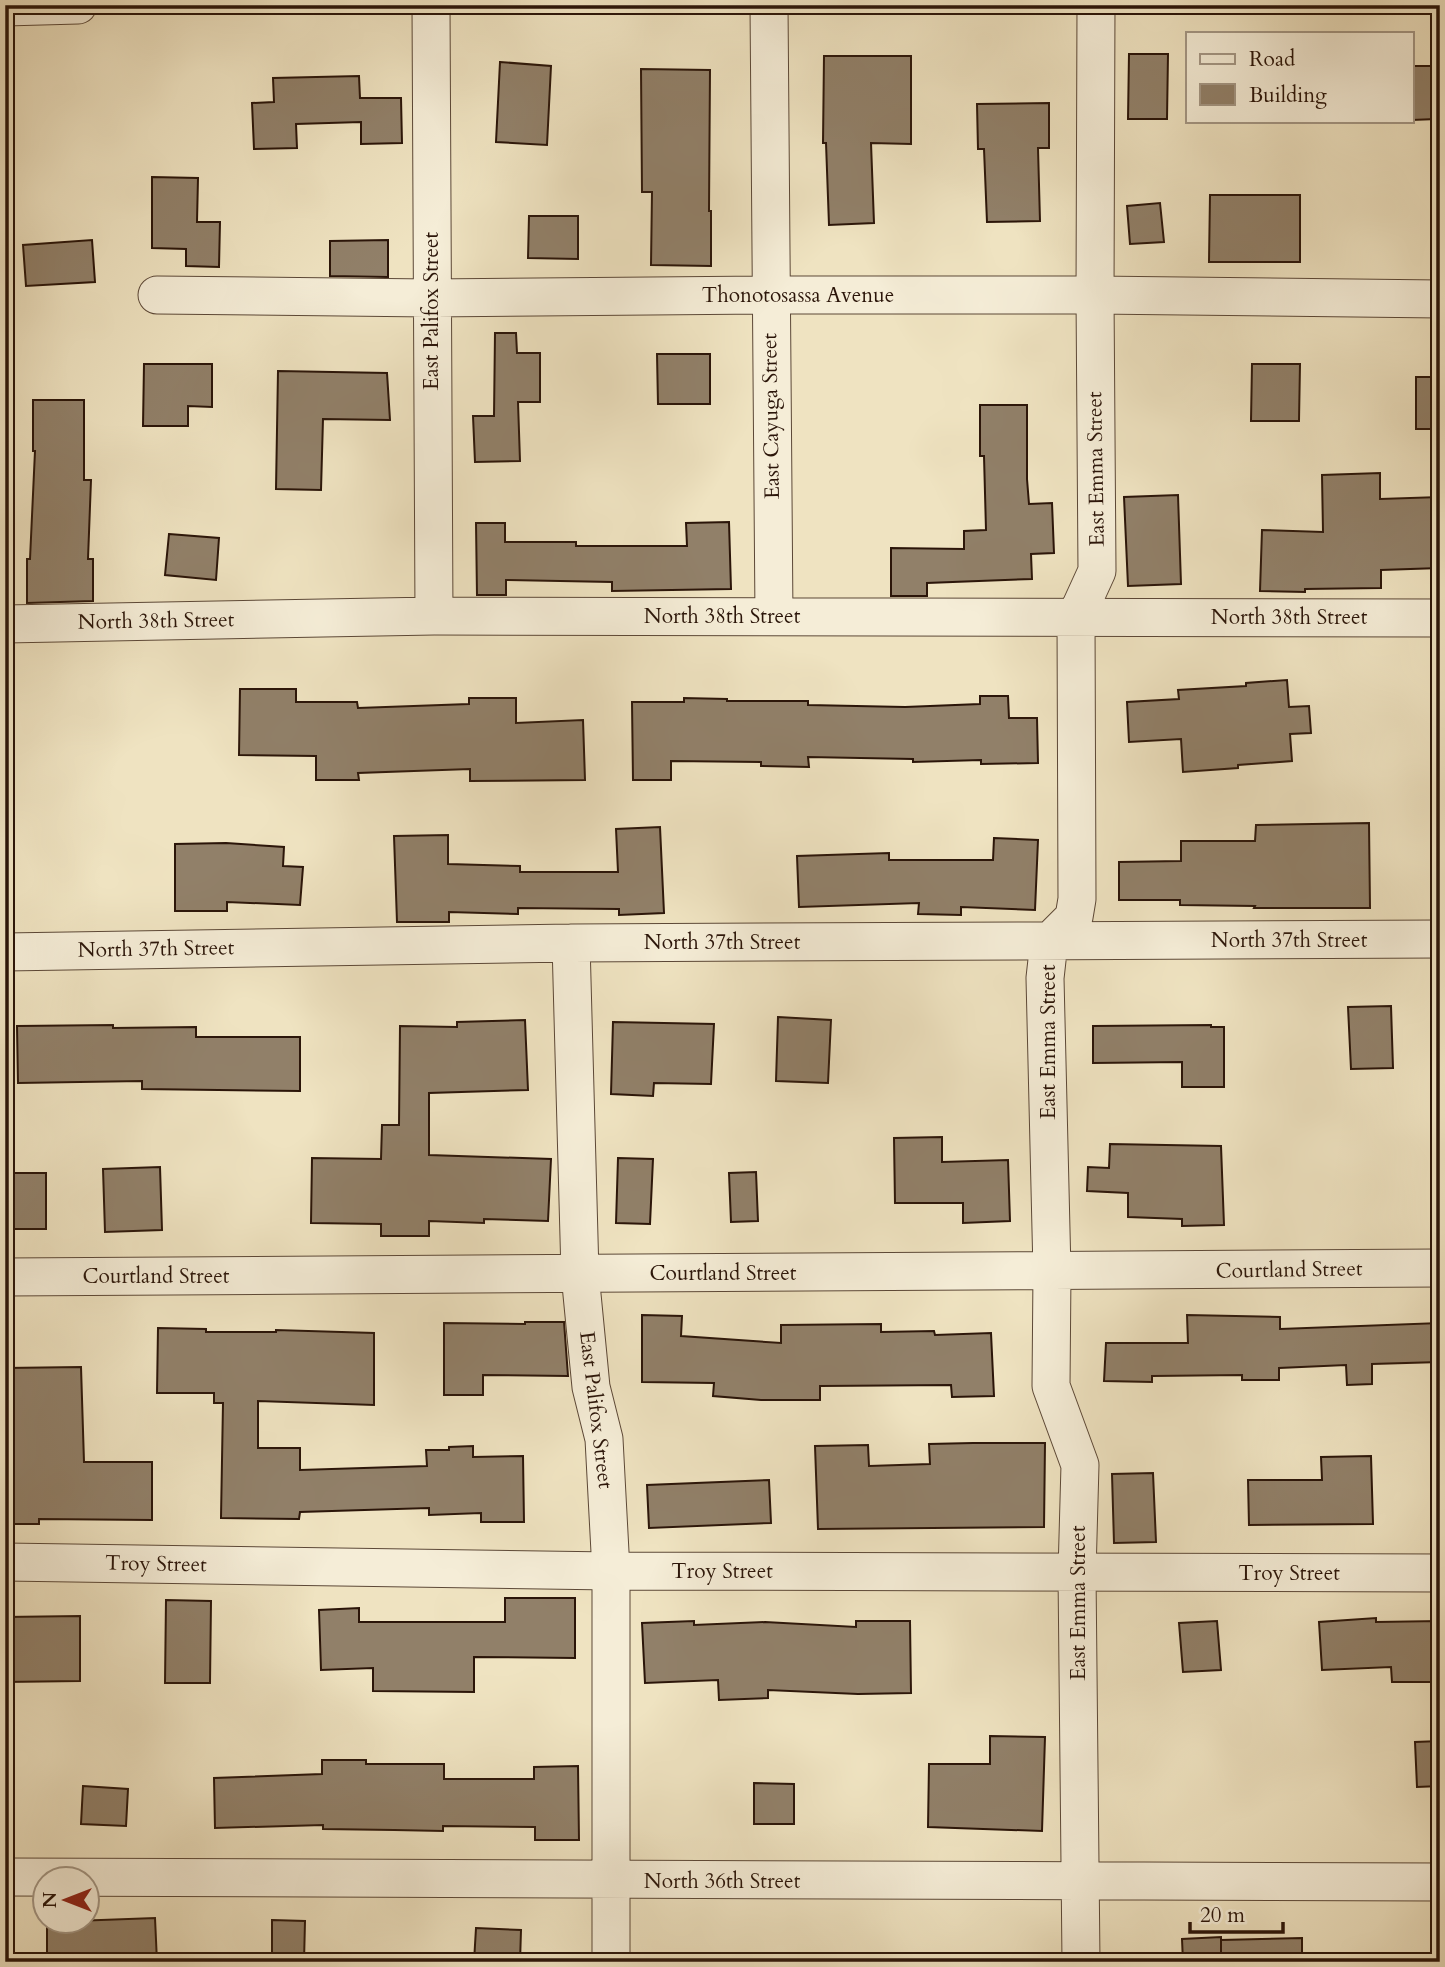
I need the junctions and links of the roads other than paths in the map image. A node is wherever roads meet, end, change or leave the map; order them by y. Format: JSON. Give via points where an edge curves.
{"nodes":[{"id":1,"x":78,"y":5,"type":"edge"},
{"id":2,"x":431,"y":5,"type":"edge"},
{"id":3,"x":769,"y":5,"type":"edge"},
{"id":4,"x":1096,"y":5,"type":"edge"},
{"id":5,"x":5,"y":7,"type":"edge"},
{"id":6,"x":157,"y":295,"type":"dead end"},
{"id":7,"x":769,"y":295,"type":"junction"},
{"id":8,"x":1095,"y":295,"type":"junction"},
{"id":9,"x":430,"y":298,"type":"junction"},
{"id":10,"x":1440,"y":299,"type":"edge"},
{"id":11,"x":433,"y":616,"type":"junction"},
{"id":12,"x":774,"y":617,"type":"junction"},
{"id":13,"x":1076,"y":617,"type":"junction"},
{"id":14,"x":1440,"y":618,"type":"edge"},
{"id":15,"x":5,"y":624,"type":"edge"},
{"id":16,"x":1440,"y":939,"type":"edge"},
{"id":17,"x":1049,"y":942,"type":"junction"},
{"id":18,"x":571,"y":943,"type":"junction"},
{"id":19,"x":5,"y":952,"type":"edge"},
{"id":20,"x":1440,"y":1268,"type":"edge"},
{"id":21,"x":1052,"y":1272,"type":"junction"},
{"id":22,"x":580,"y":1274,"type":"junction"},
{"id":23,"x":5,"y":1277,"type":"edge"},
{"id":24,"x":5,"y":1562,"type":"edge"},
{"id":25,"x":611,"y":1571,"type":"junction"},
{"id":26,"x":1077,"y":1573,"type":"junction"},
{"id":27,"x":1440,"y":1573,"type":"edge"},
{"id":28,"x":5,"y":1877,"type":"edge"},
{"id":29,"x":609,"y":1881,"type":"junction"},
{"id":30,"x":1080,"y":1882,"type":"junction"},
{"id":31,"x":1440,"y":1882,"type":"edge"},
{"id":32,"x":611,"y":1962,"type":"edge"},
{"id":33,"x":1081,"y":1962,"type":"edge"}],
"edges":[{"from":1,"to":5,"type":"street"},
{"from":2,"to":9,"type":"street","name":"East Palifox Street"},
{"from":3,"to":7,"type":"street","name":"East Cayuga Street"},
{"from":4,"to":8,"type":"street","name":"East Emma Street"},
{"from":6,"to":9,"type":"street","name":"Thonotosassa Avenue"},
{"from":7,"to":8,"type":"street","name":"Thonotosassa Avenue"},
{"from":7,"to":9,"type":"street","name":"Thonotosassa Avenue"},
{"from":7,"to":12,"type":"street","name":"East Cayuga Street"},
{"from":8,"to":10,"type":"street","name":"Thonotosassa Avenue"},
{"from":8,"to":13,"type":"street","name":"East Emma Street","via":[[1097,571]]},
{"from":9,"to":11,"type":"street","name":"East Palifox Street"},
{"from":11,"to":12,"type":"street","name":"North 38th Street"},
{"from":11,"to":15,"type":"street","name":"North 38th Street"},
{"from":12,"to":13,"type":"street","name":"North 38th Street"},
{"from":13,"to":14,"type":"street","name":"North 38th Street"},
{"from":13,"to":17,"type":"street","name":"East Emma Street","via":[[1077,899],[1074,917]]},
{"from":16,"to":17,"type":"street","name":"North 37th Street"},
{"from":17,"to":18,"type":"street","name":"North 37th Street"},
{"from":17,"to":21,"type":"street","name":"East Emma Street","via":[[1045,978]]},
{"from":18,"to":19,"type":"street","name":"North 37th Street"},
{"from":18,"to":22,"type":"street","name":"East Palifox Street"},
{"from":20,"to":21,"type":"street","name":"Courtland Street"},
{"from":21,"to":22,"type":"street","name":"Courtland Street"},
{"from":21,"to":26,"type":"street","name":"East Emma Street","via":[[1051,1386],[1080,1465]]},
{"from":22,"to":23,"type":"street","name":"Courtland Street"},
{"from":22,"to":25,"type":"street","name":"East Palifox Street","via":[[591,1387],[604,1439]]},
{"from":24,"to":25,"type":"street","name":"Troy Street"},
{"from":25,"to":26,"type":"street","name":"Troy Street"},
{"from":25,"to":29,"type":"street","name":"East Palifox Street"},
{"from":26,"to":27,"type":"street","name":"Troy Street"},
{"from":26,"to":30,"type":"street","name":"East Emma Street"},
{"from":28,"to":29,"type":"street","name":"North 36th Street"},
{"from":29,"to":30,"type":"street","name":"North 36th Street"},
{"from":29,"to":32,"type":"street","name":"East Palifox Street"},
{"from":30,"to":31,"type":"street","name":"North 36th Street"},
{"from":30,"to":33,"type":"street","name":"East Emma Street"}]}
